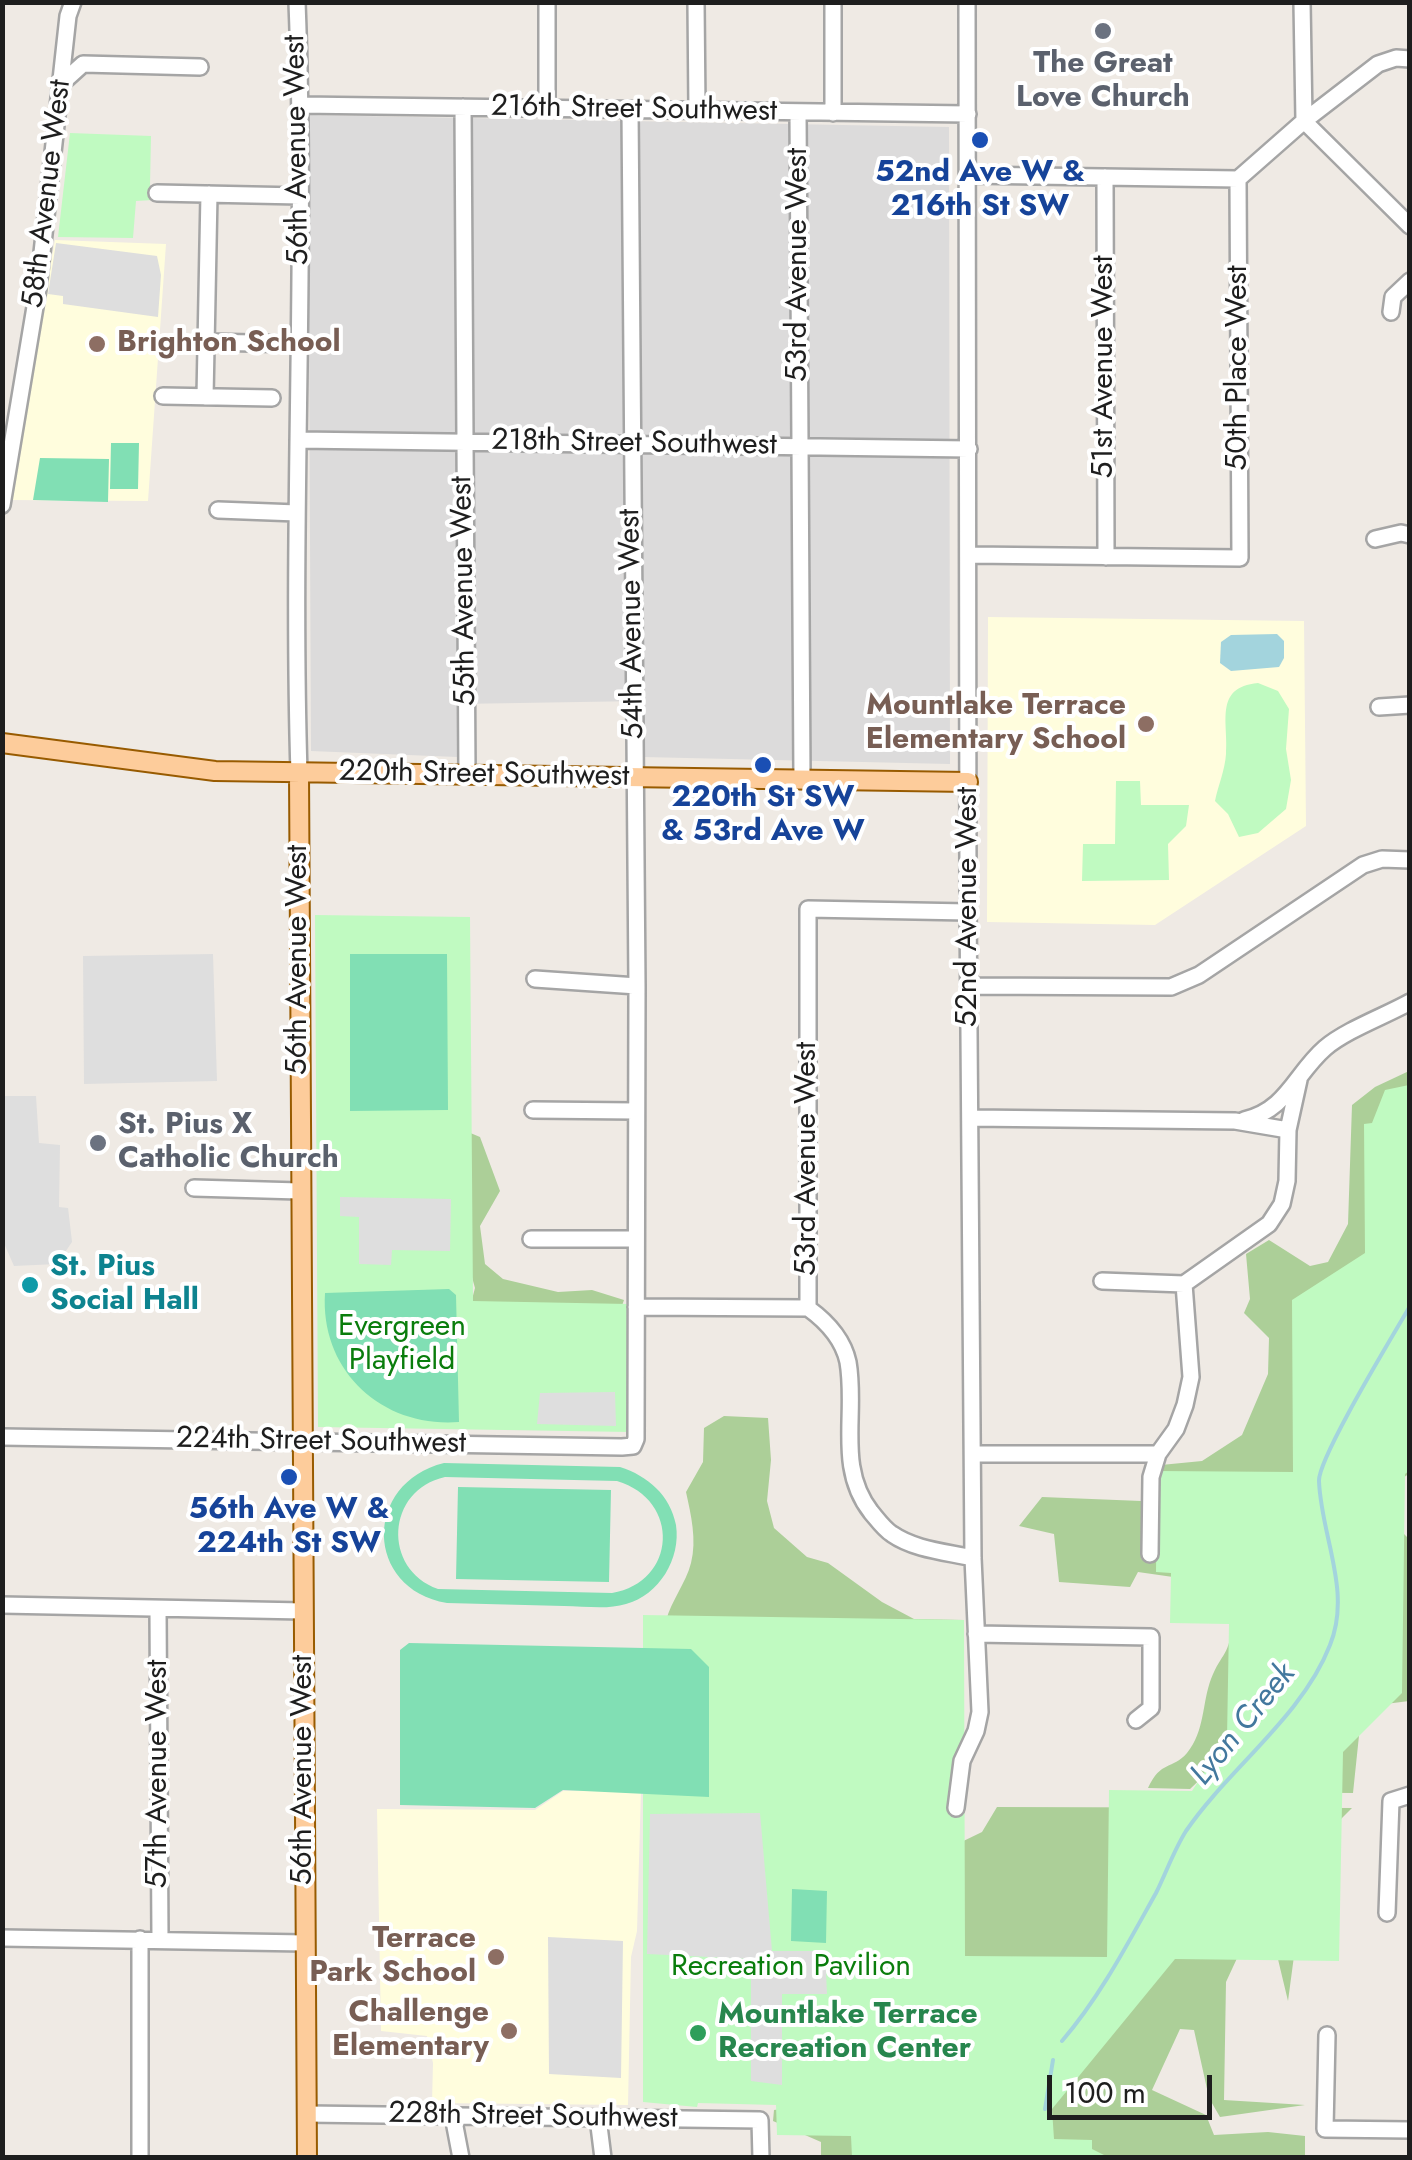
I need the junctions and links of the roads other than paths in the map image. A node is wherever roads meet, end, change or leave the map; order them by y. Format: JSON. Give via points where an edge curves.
{"nodes":[{"id":1,"x":73,"y":2,"type":"edge"},
{"id":2,"x":296,"y":2,"type":"edge"},
{"id":3,"x":547,"y":2,"type":"edge"},
{"id":4,"x":696,"y":2,"type":"edge"},
{"id":5,"x":833,"y":2,"type":"edge"},
{"id":6,"x":968,"y":2,"type":"edge"},
{"id":7,"x":1302,"y":2,"type":"edge"},
{"id":8,"x":1410,"y":58,"type":"edge"},
{"id":9,"x":200,"y":67,"type":"dead end"},
{"id":10,"x":62,"y":83,"type":"junction"},
{"id":11,"x":301,"y":104,"type":"junction"},
{"id":12,"x":463,"y":107,"type":"junction"},
{"id":13,"x":548,"y":108,"type":"junction"},
{"id":14,"x":630,"y":110,"type":"junction"},
{"id":15,"x":697,"y":110,"type":"junction"},
{"id":16,"x":798,"y":112,"type":"junction"},
{"id":17,"x":833,"y":112,"type":"junction"},
{"id":18,"x":968,"y":114,"type":"junction"},
{"id":19,"x":1304,"y":120,"type":"junction"},
{"id":20,"x":968,"y":176,"type":"junction"},
{"id":21,"x":1104,"y":177,"type":"junction"},
{"id":22,"x":1238,"y":179,"type":"junction"},
{"id":23,"x":157,"y":193,"type":"dead end"},
{"id":24,"x":209,"y":194,"type":"junction"},
{"id":25,"x":300,"y":196,"type":"junction"},
{"id":26,"x":1410,"y":226,"type":"edge"},
{"id":27,"x":1410,"y":281,"type":"edge"},
{"id":28,"x":1391,"y":312,"type":"dead end"},
{"id":29,"x":206,"y":342,"type":"junction"},
{"id":30,"x":299,"y":344,"type":"junction"},
{"id":31,"x":163,"y":396,"type":"dead end"},
{"id":32,"x":205,"y":397,"type":"junction"},
{"id":33,"x":272,"y":398,"type":"dead end"},
{"id":34,"x":298,"y":440,"type":"junction"},
{"id":35,"x":464,"y":442,"type":"junction"},
{"id":36,"x":632,"y":444,"type":"junction"},
{"id":37,"x":799,"y":446,"type":"junction"},
{"id":38,"x":970,"y":448,"type":"junction"},
{"id":39,"x":2,"y":505,"type":"edge"},
{"id":40,"x":218,"y":510,"type":"dead end"},
{"id":41,"x":297,"y":513,"type":"junction"},
{"id":42,"x":1410,"y":535,"type":"edge"},
{"id":43,"x":1375,"y":539,"type":"dead end"},
{"id":44,"x":970,"y":555,"type":"junction"},
{"id":45,"x":1106,"y":558,"type":"junction"},
{"id":46,"x":1410,"y":705,"type":"edge"},
{"id":47,"x":1379,"y":708,"type":"dead end"},
{"id":48,"x":2,"y":743,"type":"edge"},
{"id":49,"x":299,"y":772,"type":"junction"},
{"id":50,"x":467,"y":775,"type":"junction"},
{"id":51,"x":634,"y":778,"type":"junction"},
{"id":52,"x":802,"y":779,"type":"junction"},
{"id":53,"x":968,"y":782,"type":"junction"},
{"id":54,"x":1410,"y":860,"type":"edge"},
{"id":55,"x":968,"y":912,"type":"junction"},
{"id":56,"x":535,"y":978,"type":"dead end"},
{"id":57,"x":637,"y":986,"type":"junction"},
{"id":58,"x":969,"y":986,"type":"junction"},
{"id":59,"x":1410,"y":1002,"type":"edge"},
{"id":60,"x":1300,"y":1080,"type":"junction"},
{"id":61,"x":533,"y":1110,"type":"dead end"},
{"id":62,"x":635,"y":1111,"type":"junction"},
{"id":63,"x":971,"y":1118,"type":"junction"},
{"id":64,"x":1235,"y":1122,"type":"junction"},
{"id":65,"x":1288,"y":1130,"type":"junction"},
{"id":66,"x":194,"y":1188,"type":"dead end"},
{"id":67,"x":299,"y":1191,"type":"junction"},
{"id":68,"x":531,"y":1239,"type":"dead end"},
{"id":69,"x":635,"y":1239,"type":"junction"},
{"id":70,"x":1102,"y":1280,"type":"dead end"},
{"id":71,"x":1184,"y":1284,"type":"junction"},
{"id":72,"x":636,"y":1307,"type":"junction"},
{"id":73,"x":808,"y":1308,"type":"junction"},
{"id":74,"x":2,"y":1437,"type":"edge"},
{"id":75,"x":636,"y":1439,"type":"joint"},
{"id":76,"x":302,"y":1442,"type":"junction"},
{"id":77,"x":973,"y":1454,"type":"junction"},
{"id":78,"x":1158,"y":1454,"type":"junction"},
{"id":79,"x":1150,"y":1554,"type":"dead end"},
{"id":80,"x":974,"y":1558,"type":"junction"},
{"id":81,"x":2,"y":1605,"type":"edge"},
{"id":82,"x":158,"y":1609,"type":"junction"},
{"id":83,"x":303,"y":1611,"type":"junction"},
{"id":84,"x":976,"y":1634,"type":"junction"},
{"id":85,"x":1136,"y":1720,"type":"dead end"},
{"id":86,"x":1410,"y":1795,"type":"edge"},
{"id":87,"x":956,"y":1808,"type":"dead end"},
{"id":88,"x":1387,"y":1913,"type":"dead end"},
{"id":89,"x":2,"y":1938,"type":"edge"},
{"id":90,"x":140,"y":1939,"type":"junction"},
{"id":91,"x":160,"y":1939,"type":"junction"},
{"id":92,"x":304,"y":1943,"type":"junction"},
{"id":93,"x":1327,"y":2035,"type":"dead end"},
{"id":94,"x":307,"y":2114,"type":"junction"},
{"id":95,"x":452,"y":2116,"type":"junction"},
{"id":96,"x":598,"y":2118,"type":"junction"},
{"id":97,"x":1410,"y":2130,"type":"edge"},
{"id":98,"x":140,"y":2158,"type":"edge"},
{"id":99,"x":308,"y":2158,"type":"edge"},
{"id":100,"x":461,"y":2158,"type":"edge"},
{"id":101,"x":603,"y":2158,"type":"edge"},
{"id":102,"x":762,"y":2158,"type":"edge"}],
"edges":[{"from":1,"to":10,"type":"street","name":"58th Avenue West"},
{"from":2,"to":11,"type":"street","name":"56th Avenue West"},
{"from":3,"to":13,"type":"street"},
{"from":4,"to":15,"type":"street"},
{"from":5,"to":17,"type":"street"},
{"from":6,"to":18,"type":"street","name":"52nd Avenue West"},
{"from":7,"to":19,"type":"street"},
{"from":8,"to":19,"type":"street","via":[[1378,64]]},
{"from":9,"to":10,"type":"street","via":[[83,64]]},
{"from":10,"to":39,"type":"street","name":"58th Avenue West","via":[[38,289]]},
{"from":11,"to":12,"type":"street","name":"216th Street Southwest"},
{"from":11,"to":25,"type":"street","name":"56th Avenue West"},
{"from":12,"to":13,"type":"street","name":"216th Street Southwest"},
{"from":12,"to":35,"type":"street","name":"55th Avenue West"},
{"from":13,"to":14,"type":"street","name":"216th Street Southwest"},
{"from":14,"to":15,"type":"street","name":"216th Street Southwest"},
{"from":14,"to":36,"type":"street","name":"54th Avenue West"},
{"from":15,"to":16,"type":"street","name":"216th Street Southwest"},
{"from":16,"to":17,"type":"street","name":"216th Street Southwest"},
{"from":16,"to":37,"type":"street","name":"53rd Avenue West"},
{"from":17,"to":18,"type":"street","name":"216th Street Southwest"},
{"from":18,"to":20,"type":"street","name":"52nd Avenue West"},
{"from":19,"to":22,"type":"street"},
{"from":19,"to":26,"type":"street"},
{"from":20,"to":21,"type":"street"},
{"from":20,"to":38,"type":"street","name":"52nd Avenue West"},
{"from":21,"to":22,"type":"street"},
{"from":21,"to":45,"type":"street","name":"51st Avenue West"},
{"from":22,"to":45,"type":"street","name":"50th Place West","via":[[1240,558]]},
{"from":23,"to":24,"type":"street"},
{"from":24,"to":25,"type":"street"},
{"from":24,"to":29,"type":"street"},
{"from":25,"to":30,"type":"street","name":"56th Avenue West"},
{"from":27,"to":28,"type":"street","via":[[1393,298]]},
{"from":29,"to":30,"type":"street"},
{"from":29,"to":32,"type":"street"},
{"from":30,"to":34,"type":"street","name":"56th Avenue West"},
{"from":31,"to":32,"type":"street"},
{"from":32,"to":33,"type":"street"},
{"from":34,"to":35,"type":"street","name":"218th Street Southwest"},
{"from":34,"to":41,"type":"street","name":"56th Avenue West"},
{"from":35,"to":36,"type":"street","name":"218th Street Southwest"},
{"from":35,"to":50,"type":"street","name":"55th Avenue West"},
{"from":36,"to":37,"type":"street","name":"218th Street Southwest"},
{"from":36,"to":51,"type":"street","name":"54th Avenue West"},
{"from":37,"to":38,"type":"street","name":"218th Street Southwest"},
{"from":37,"to":52,"type":"street","name":"53rd Avenue West"},
{"from":38,"to":44,"type":"street","name":"52nd Avenue West"},
{"from":40,"to":41,"type":"street"},
{"from":41,"to":49,"type":"street","name":"56th Avenue West"},
{"from":42,"to":43,"type":"street"},
{"from":44,"to":45,"type":"street"},
{"from":44,"to":53,"type":"street","name":"52nd Avenue West"},
{"from":46,"to":47,"type":"street"},
{"from":48,"to":49,"type":"main road","name":"220th Street Southwest","via":[[168,766]]},
{"from":49,"to":50,"type":"main road","name":"220th Street Southwest"},
{"from":49,"to":67,"type":"main road","name":"56th Avenue West"},
{"from":50,"to":51,"type":"main road","name":"220th Street Southwest"},
{"from":51,"to":52,"type":"main road","name":"220th Street Southwest"},
{"from":51,"to":57,"type":"street","name":"54th Avenue West"},
{"from":52,"to":53,"type":"main road","name":"220th Street Southwest"},
{"from":53,"to":55,"type":"street","name":"52nd Avenue West"},
{"from":54,"to":58,"type":"street","via":[[1363,865],[1171,987]]},
{"from":55,"to":58,"type":"street","name":"52nd Avenue West"},
{"from":55,"to":73,"type":"street","name":"53rd Avenue West","via":[[808,909]]},
{"from":56,"to":57,"type":"street"},
{"from":57,"to":62,"type":"street","name":"54th Avenue West"},
{"from":58,"to":63,"type":"street","name":"52nd Avenue West"},
{"from":59,"to":60,"type":"street","via":[[1326,1047]]},
{"from":60,"to":64,"type":"street","via":[[1277,1106]]},
{"from":60,"to":65,"type":"street"},
{"from":61,"to":62,"type":"street"},
{"from":62,"to":69,"type":"street","name":"54th Avenue West"},
{"from":63,"to":64,"type":"street"},
{"from":63,"to":77,"type":"street","name":"52nd Avenue West"},
{"from":64,"to":65,"type":"street"},
{"from":65,"to":71,"type":"street","via":[[1287,1181],[1269,1224]]},
{"from":66,"to":67,"type":"street"},
{"from":67,"to":76,"type":"main road","name":"56th Avenue West"},
{"from":68,"to":69,"type":"street"},
{"from":69,"to":72,"type":"street","name":"54th Avenue West"},
{"from":70,"to":71,"type":"street"},
{"from":71,"to":78,"type":"street","via":[[1191,1377],[1176,1429]]},
{"from":72,"to":73,"type":"street"},
{"from":72,"to":75,"type":"street","name":"54th Avenue West"},
{"from":73,"to":80,"type":"street","name":"53rd Avenue West","via":[[827,1322],[848,1362],[848,1447],[861,1498],[890,1534]]},
{"from":74,"to":76,"type":"street","name":"224th Street Southwest"},
{"from":75,"to":76,"type":"street","name":"224th Street Southwest","via":[[622,1447]]},
{"from":76,"to":83,"type":"main road","name":"56th Avenue West"},
{"from":77,"to":78,"type":"street"},
{"from":77,"to":80,"type":"street","name":"52nd Avenue West"},
{"from":78,"to":79,"type":"street","via":[[1151,1477]]},
{"from":80,"to":84,"type":"street","name":"52nd Avenue West"},
{"from":81,"to":82,"type":"street"},
{"from":82,"to":83,"type":"street"},
{"from":82,"to":91,"type":"street","name":"57th Avenue West"},
{"from":83,"to":92,"type":"main road","name":"56th Avenue West"},
{"from":84,"to":85,"type":"street","via":[[1151,1637],[1150,1708]]},
{"from":84,"to":87,"type":"street","name":"52nd Avenue West","via":[[980,1712],[962,1762]]},
{"from":86,"to":88,"type":"street","via":[[1391,1801]]},
{"from":89,"to":90,"type":"street"},
{"from":90,"to":91,"type":"street"},
{"from":90,"to":98,"type":"street"},
{"from":91,"to":92,"type":"street"},
{"from":92,"to":94,"type":"main road","name":"56th Avenue West"},
{"from":93,"to":97,"type":"street","via":[[1325,2128]]},
{"from":94,"to":95,"type":"street","name":"228th Street Southwest"},
{"from":94,"to":99,"type":"main road","name":"56th Avenue West"},
{"from":95,"to":96,"type":"street","name":"228th Street Southwest"},
{"from":95,"to":100,"type":"street"},
{"from":96,"to":101,"type":"street"},
{"from":96,"to":102,"type":"street","name":"228th Street Southwest","via":[[760,2120]]}]}
